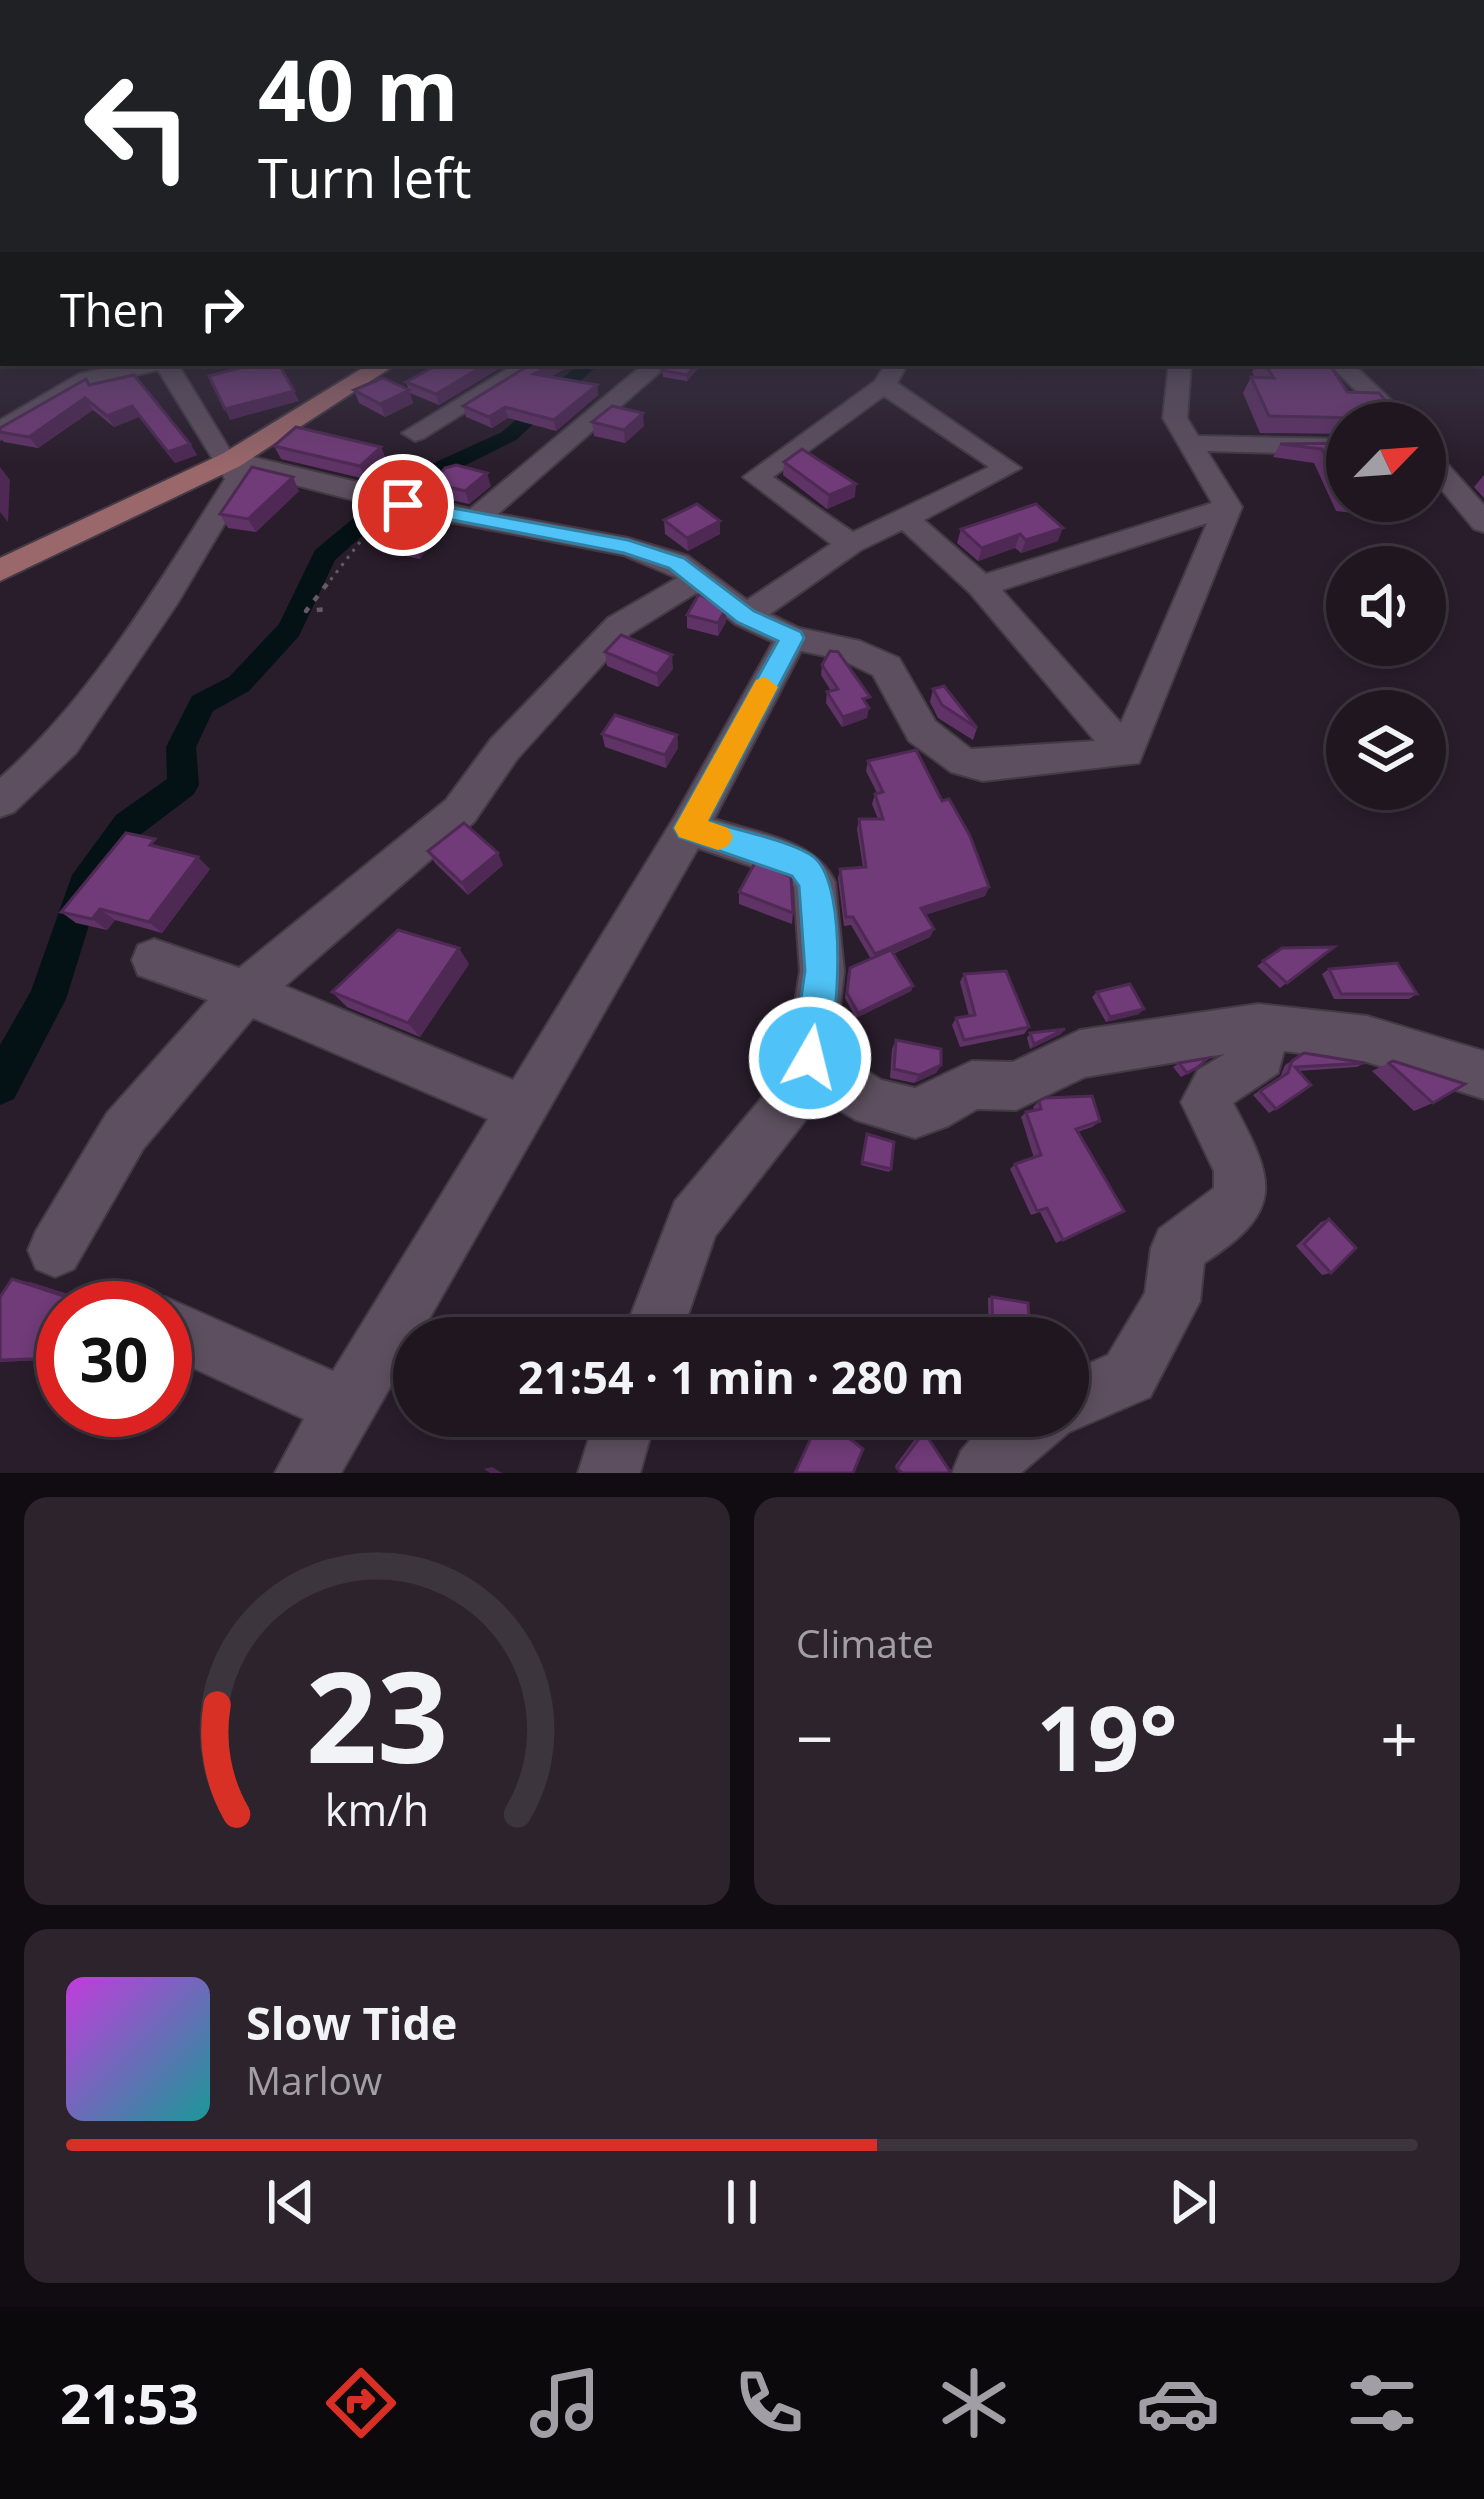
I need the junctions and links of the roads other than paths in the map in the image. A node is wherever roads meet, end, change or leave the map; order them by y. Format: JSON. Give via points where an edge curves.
{"nodes":[{"id":1,"x":146,"y":366,"type":"edge"},
{"id":2,"x":164,"y":366,"type":"edge"},
{"id":3,"x":382,"y":366,"type":"edge"},
{"id":4,"x":528,"y":366,"type":"edge"},
{"id":5,"x":654,"y":366,"type":"edge"},
{"id":6,"x":1180,"y":366,"type":"edge"},
{"id":7,"x":1343,"y":366,"type":"edge"},
{"id":8,"x":890,"y":374,"type":"edge"},
{"id":9,"x":1381,"y":402,"type":"edge"},
{"id":10,"x":0,"y":431,"type":"edge"},
{"id":11,"x":415,"y":433,"type":"dead end"},
{"id":12,"x":1326,"y":445,"type":"edge"},
{"id":13,"x":1195,"y":447,"type":"junction"},
{"id":14,"x":231,"y":460,"type":"junction"},
{"id":15,"x":1446,"y":476,"type":"edge"},
{"id":16,"x":1228,"y":507,"type":"junction"},
{"id":17,"x":476,"y":518,"type":"junction"},
{"id":18,"x":905,"y":518,"type":"junction"},
{"id":19,"x":1484,"y":523,"type":"edge"},
{"id":20,"x":851,"y":544,"type":"junction"},
{"id":21,"x":0,"y":571,"type":"edge"},
{"id":22,"x":697,"y":579,"type":"junction"},
{"id":23,"x":981,"y":586,"type":"junction"},
{"id":24,"x":746,"y":616,"type":"junction"},
{"id":25,"x":792,"y":638,"type":"junction"},
{"id":26,"x":1126,"y":752,"type":"junction"},
{"id":27,"x":0,"y":801,"type":"edge"},
{"id":28,"x":689,"y":828,"type":"junction"},
{"id":29,"x":154,"y":960,"type":"dead end"},
{"id":30,"x":247,"y":990,"type":"junction"},
{"id":31,"x":1258,"y":1027,"type":"junction"},
{"id":32,"x":810,"y":1058,"type":"junction"},
{"id":33,"x":1484,"y":1075,"type":"edge"},
{"id":34,"x":523,"y":1109,"type":"junction"},
{"id":35,"x":55,"y":1250,"type":"dead end"},
{"id":36,"x":659,"y":1317,"type":"edge"},
{"id":37,"x":192,"y":1338,"type":"edge"},
{"id":38,"x":1089,"y":1394,"type":"edge"},
{"id":39,"x":344,"y":1406,"type":"junction"},
{"id":40,"x":620,"y":1437,"type":"edge"},
{"id":41,"x":1013,"y":1437,"type":"edge"},
{"id":42,"x":306,"y":1473,"type":"edge"},
{"id":43,"x":609,"y":1473,"type":"edge"},
{"id":44,"x":983,"y":1473,"type":"edge"}],
"edges":[{"from":1,"to":10,"type":"street","via":[[87,379]]},
{"from":2,"to":14,"type":"street","via":[[220,455]]},
{"from":3,"to":14,"type":"main road"},
{"from":4,"to":11,"type":"street"},
{"from":5,"to":17,"type":"street"},
{"from":6,"to":13,"type":"street","via":[[1175,418]]},
{"from":7,"to":9,"type":"street"},
{"from":8,"to":18,"type":"street","via":[[1008,468]]},
{"from":8,"to":20,"type":"street","via":[[756,477]]},
{"from":12,"to":13,"type":"street"},
{"from":13,"to":16,"type":"street"},
{"from":14,"to":17,"type":"street"},
{"from":14,"to":21,"type":"main road"},
{"from":14,"to":27,"type":"street","via":[[238,478],[166,598],[63,743]]},
{"from":15,"to":19,"type":"street"},
{"from":16,"to":23,"type":"street"},
{"from":16,"to":26,"type":"street"},
{"from":17,"to":22,"type":"street","via":[[628,547]]},
{"from":18,"to":20,"type":"street"},
{"from":18,"to":23,"type":"street"},
{"from":20,"to":24,"type":"street"},
{"from":22,"to":24,"type":"street"},
{"from":22,"to":30,"type":"street","via":[[619,626],[504,749],[460,811]]},
{"from":23,"to":26,"type":"street"},
{"from":24,"to":25,"type":"street"},
{"from":25,"to":26,"type":"street","via":[[886,667],[930,742],[963,764]]},
{"from":25,"to":28,"type":"street"},
{"from":28,"to":32,"type":"street","via":[[802,866],[814,882],[822,971]]},
{"from":28,"to":34,"type":"street"},
{"from":29,"to":30,"type":"street"},
{"from":30,"to":34,"type":"street"},
{"from":30,"to":35,"type":"street","via":[[125,1131]]},
{"from":31,"to":32,"type":"street","via":[[1080,1054],[1016,1086],[972,1085],[915,1113],[873,1102]]},
{"from":31,"to":33,"type":"street","via":[[1399,1044]]},
{"from":31,"to":38,"type":"street","via":[[1261,1056],[1216,1085],[1206,1102],[1240,1168],[1230,1212],[1178,1248],[1172,1301],[1129,1376]]},
{"from":32,"to":36,"type":"street","via":[[787,1105],[694,1220]]},
{"from":34,"to":39,"type":"street"},
{"from":37,"to":39,"type":"street"},
{"from":39,"to":42,"type":"street"},
{"from":40,"to":43,"type":"street"},
{"from":41,"to":44,"type":"street"}]}
